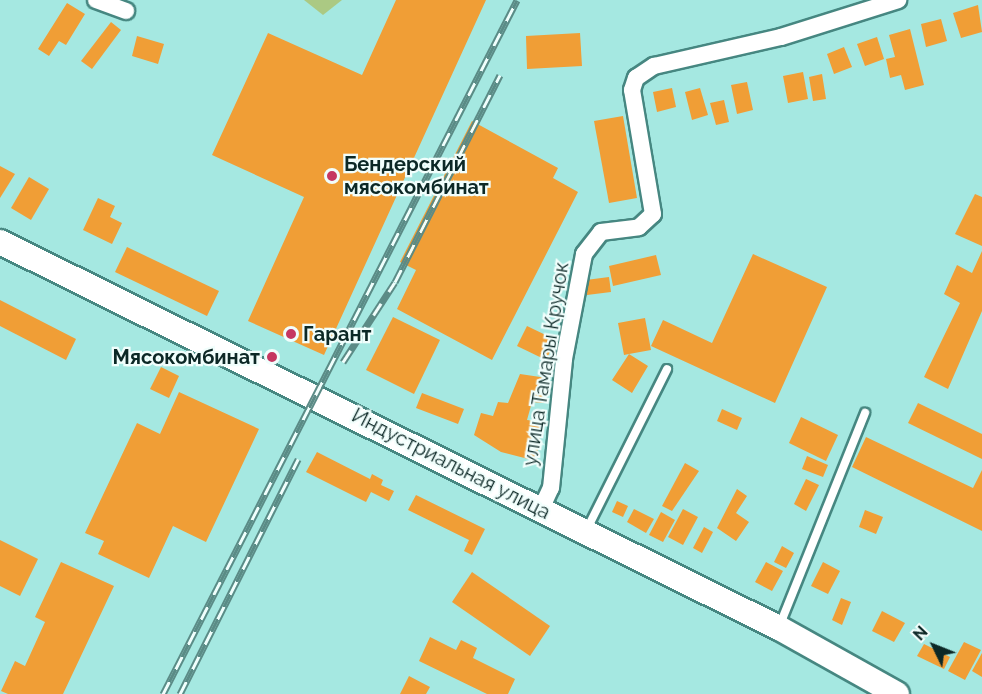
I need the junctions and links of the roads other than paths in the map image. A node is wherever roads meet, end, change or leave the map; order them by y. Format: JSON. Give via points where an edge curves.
{"nodes":[{"id":1,"x":96,"y":0,"type":"edge"},
{"id":2,"x":898,"y":0,"type":"edge"},
{"id":3,"x":126,"y":11,"type":"dead end"},
{"id":4,"x":0,"y":242,"type":"edge"},
{"id":5,"x":667,"y":369,"type":"dead end"},
{"id":6,"x":865,"y":413,"type":"dead end"},
{"id":7,"x":541,"y":509,"type":"junction"},
{"id":8,"x":586,"y":532,"type":"junction"},
{"id":9,"x":779,"y":628,"type":"junction"},
{"id":10,"x":897,"y":694,"type":"edge"}],
"edges":[{"from":1,"to":3,"type":"street"},
{"from":2,"to":7,"type":"street","name":"улица Тамары Кручок","via":[[781,38],[654,66],[636,78],[632,90],[653,214],[639,227],[601,232],[584,254],[564,359],[550,488]]},
{"from":4,"to":7,"type":"main road","name":"Индустриальная улица"},
{"from":5,"to":8,"type":"lane"},
{"from":6,"to":9,"type":"lane"},
{"from":7,"to":8,"type":"main road","name":"Индустриальная улица"},
{"from":8,"to":9,"type":"main road","name":"Индустриальная улица"},
{"from":9,"to":10,"type":"main road","name":"Индустриальная улица"}]}
